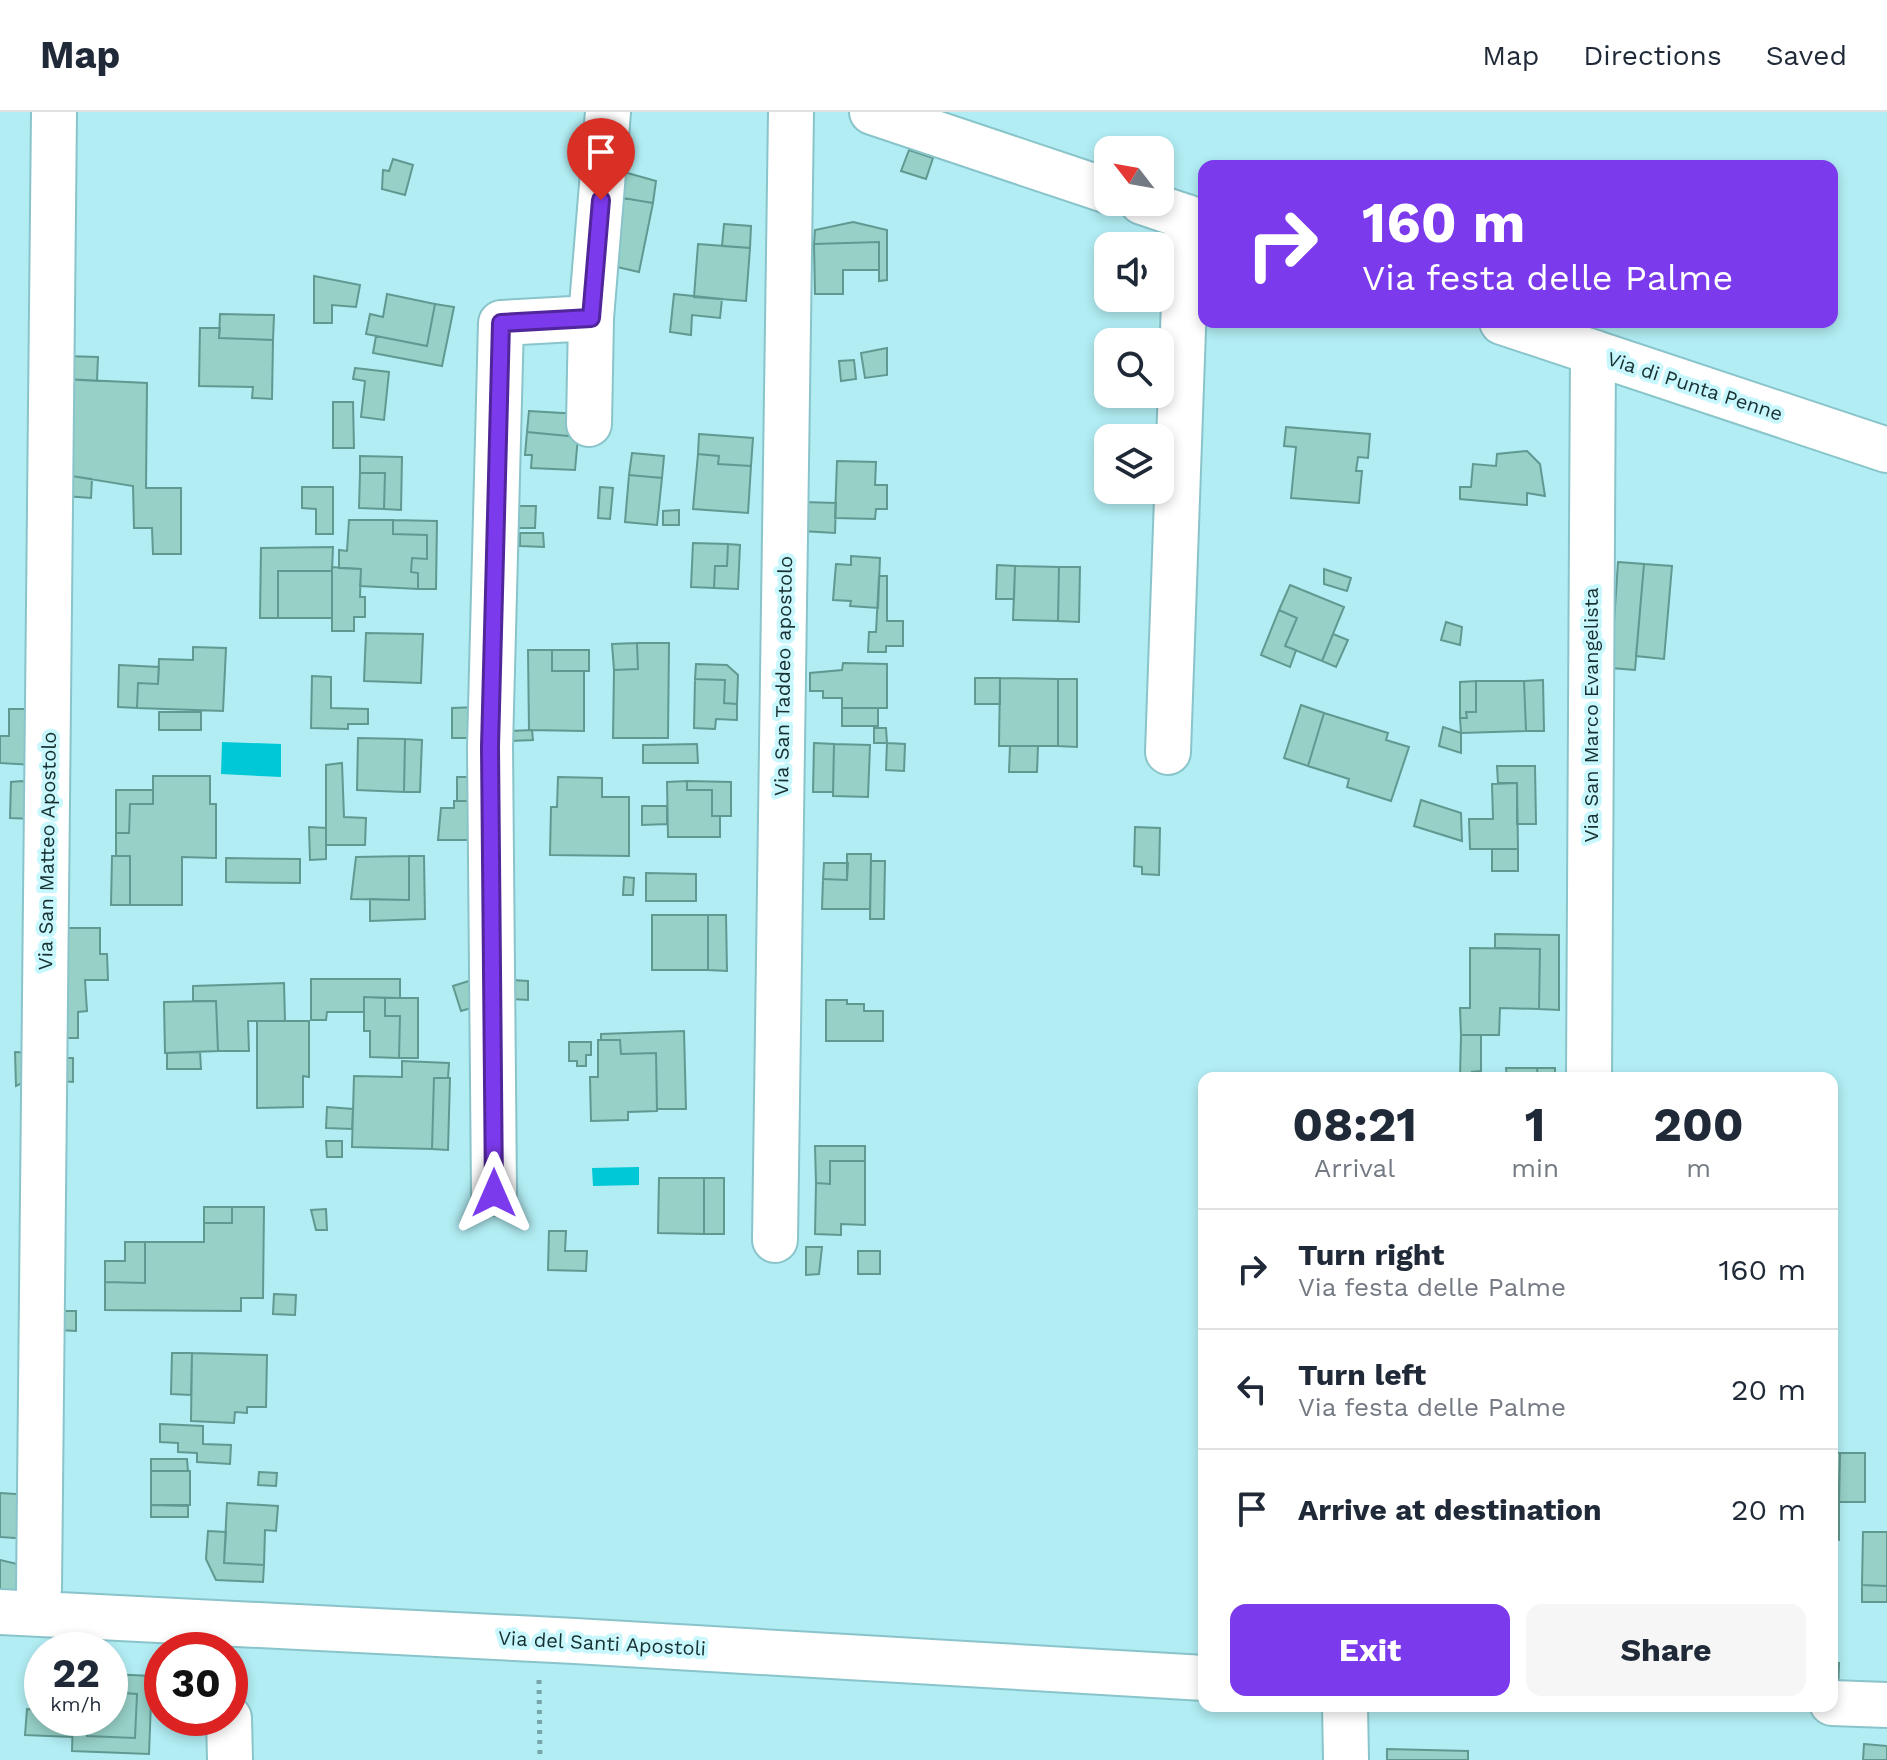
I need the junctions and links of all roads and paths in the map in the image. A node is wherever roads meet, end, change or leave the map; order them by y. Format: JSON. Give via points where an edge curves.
{"nodes":[{"id":1,"x":54,"y":112,"type":"edge"},
{"id":2,"x":608,"y":112,"type":"edge"},
{"id":3,"x":791,"y":112,"type":"edge"},
{"id":4,"x":872,"y":112,"type":"edge"},
{"id":5,"x":1094,"y":186,"type":"edge"},
{"id":6,"x":1174,"y":213,"type":"edge"},
{"id":7,"x":1196,"y":220,"type":"edge"},
{"id":8,"x":591,"y":318,"type":"junction"},
{"id":9,"x":1520,"y":328,"type":"edge"},
{"id":10,"x":1593,"y":352,"type":"junction"},
{"id":11,"x":589,"y":424,"type":"dead end"},
{"id":12,"x":1887,"y":450,"type":"edge"},
{"id":13,"x":1168,"y":752,"type":"dead end"},
{"id":14,"x":1589,"y":1072,"type":"edge"},
{"id":15,"x":494,"y":1193,"type":"dead end"},
{"id":16,"x":775,"y":1240,"type":"dead end"},
{"id":17,"x":39,"y":1589,"type":"dead end"},
{"id":18,"x":0,"y":1612,"type":"edge"},
{"id":19,"x":182,"y":1632,"type":"edge"},
{"id":20,"x":248,"y":1637,"type":"edge"},
{"id":21,"x":538,"y":1639,"type":"junction"},
{"id":22,"x":1198,"y":1678,"type":"edge"},
{"id":23,"x":1838,"y":1703,"type":"edge"},
{"id":24,"x":1887,"y":1705,"type":"edge"},
{"id":25,"x":1345,"y":1712,"type":"edge"},
{"id":26,"x":229,"y":1736,"type":"edge"},
{"id":27,"x":230,"y":1760,"type":"edge"},
{"id":28,"x":540,"y":1760,"type":"edge"},
{"id":29,"x":1346,"y":1760,"type":"edge"}],
"edges":[{"from":1,"to":17,"type":"street","name":"Via San Matteo Apostolo"},
{"from":2,"to":8,"type":"street"},
{"from":3,"to":16,"type":"street","name":"Via San Taddeo apostolo"},
{"from":4,"to":5,"type":"street"},
{"from":6,"to":7,"type":"street"},
{"from":7,"to":13,"type":"street"},
{"from":8,"to":11,"type":"street"},
{"from":8,"to":15,"type":"street","via":[[501,323],[490,747]]},
{"from":9,"to":10,"type":"street","name":"Via di Punta Penne"},
{"from":10,"to":12,"type":"street","name":"Via di Punta Penne"},
{"from":10,"to":14,"type":"street","name":"Via San Marco Evangelista"},
{"from":18,"to":19,"type":"street","name":"Via del Santi Apostoli"},
{"from":20,"to":21,"type":"street","name":"Via del Santi Apostoli"},
{"from":21,"to":22,"type":"street","name":"Via del Santi Apostoli"},
{"from":21,"to":28,"type":"path"},
{"from":23,"to":24,"type":"street"},
{"from":25,"to":29,"type":"street"},
{"from":26,"to":27,"type":"street"}]}
